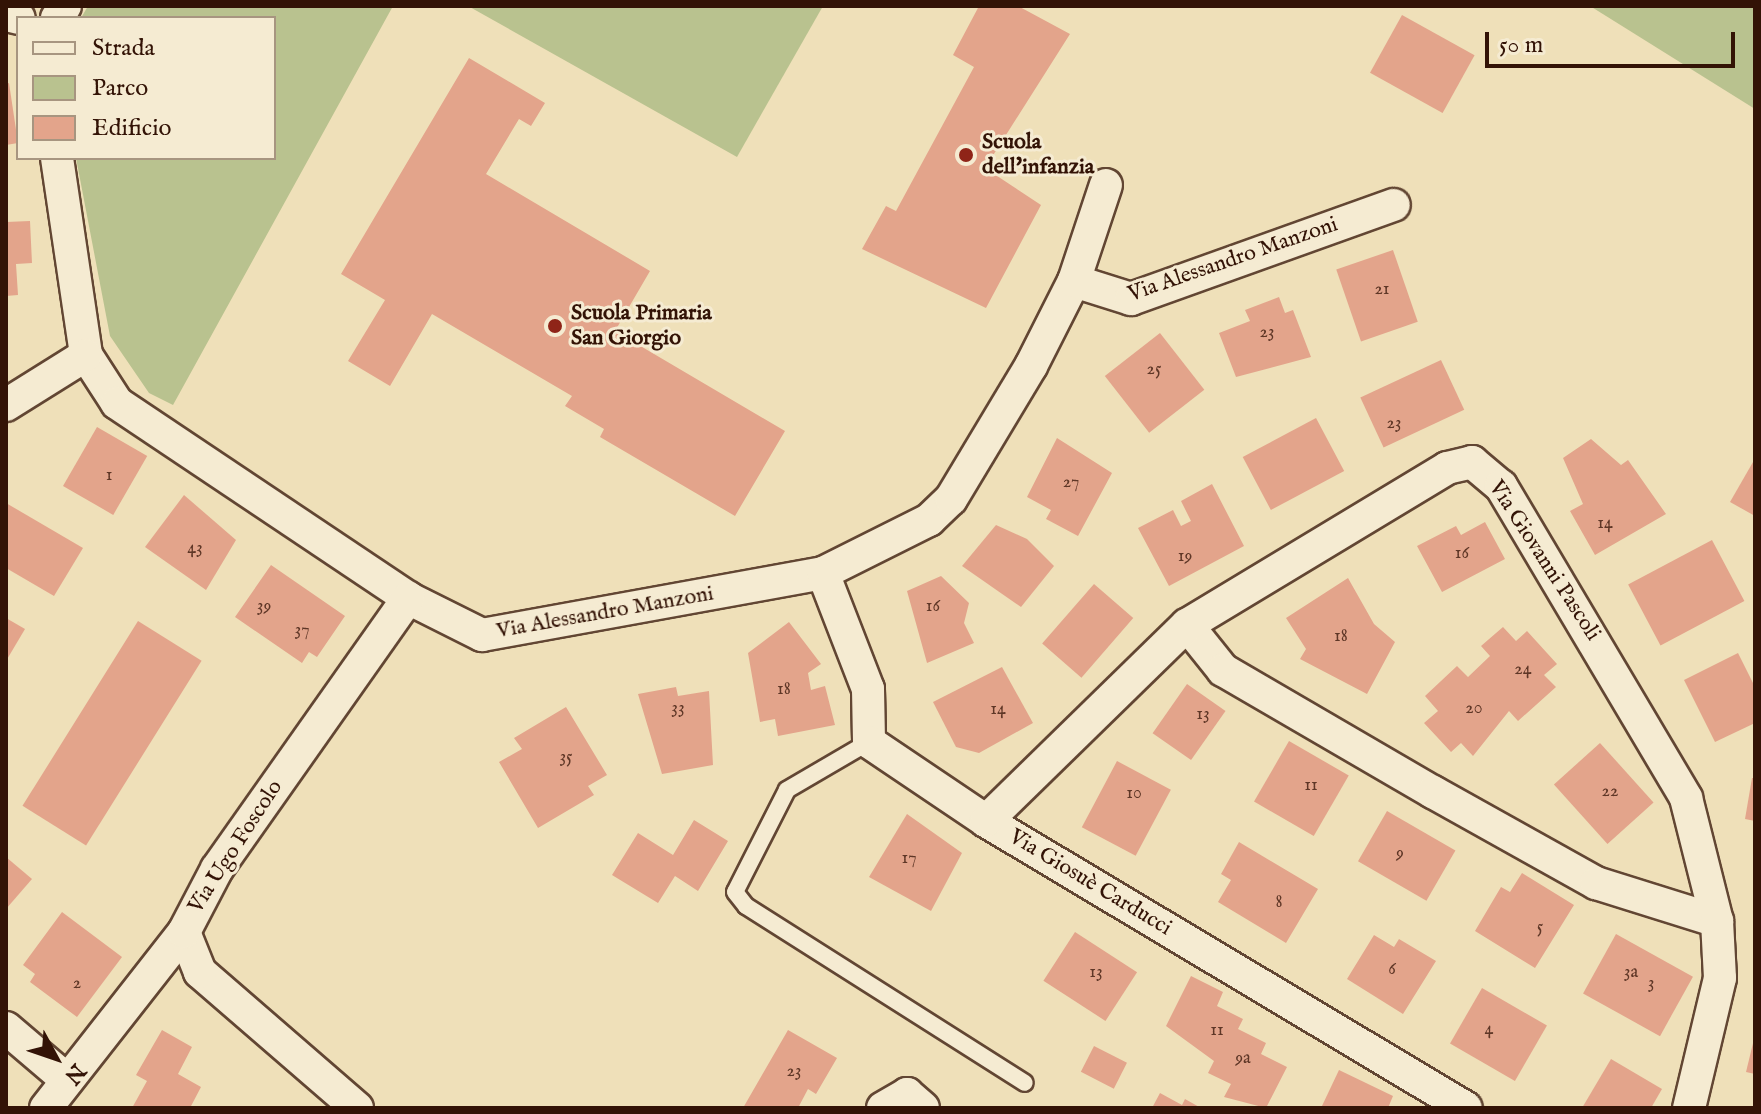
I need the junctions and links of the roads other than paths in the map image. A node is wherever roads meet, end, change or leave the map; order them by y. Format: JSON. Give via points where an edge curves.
{"nodes":[{"id":1,"x":57,"y":160,"type":"edge"},
{"id":2,"x":1106,"y":185,"type":"dead end"},
{"id":3,"x":1394,"y":205,"type":"dead end"},
{"id":4,"x":1074,"y":281,"type":"junction"},
{"id":5,"x":86,"y":355,"type":"junction"},
{"id":6,"x":6,"y":405,"type":"edge"},
{"id":7,"x":823,"y":573,"type":"junction"},
{"id":8,"x":408,"y":598,"type":"junction"},
{"id":9,"x":1187,"y":625,"type":"junction"},
{"id":10,"x":869,"y":742,"type":"junction"},
{"id":11,"x":986,"y":821,"type":"junction"},
{"id":12,"x":1717,"y":921,"type":"junction"},
{"id":13,"x":184,"y":932,"type":"junction"},
{"id":14,"x":6,"y":1028,"type":"edge"},
{"id":15,"x":66,"y":1079,"type":"junction"},
{"id":16,"x":1025,"y":1083,"type":"dead end"},
{"id":17,"x":46,"y":1108,"type":"edge"},
{"id":18,"x":357,"y":1108,"type":"edge"},
{"id":19,"x":883,"y":1108,"type":"edge"},
{"id":20,"x":923,"y":1108,"type":"edge"},
{"id":21,"x":1466,"y":1108,"type":"edge"},
{"id":22,"x":1689,"y":1108,"type":"edge"}],
"edges":[{"from":1,"to":5,"type":"street","name":"Via Alessandro Manzoni"},
{"from":2,"to":4,"type":"street","name":"Via Alessandro Manzoni"},
{"from":3,"to":4,"type":"street","name":"Via Alessandro Manzoni","via":[[1131,299]]},
{"from":4,"to":7,"type":"street","name":"Via Alessandro Manzoni","via":[[951,499],[902,539]]},
{"from":5,"to":6,"type":"street"},
{"from":5,"to":8,"type":"street","name":"Via Alessandro Manzoni","via":[[117,403]]},
{"from":7,"to":8,"type":"street","name":"Via Alessandro Manzoni","via":[[493,635],[460,629]]},
{"from":7,"to":10,"type":"street","via":[[868,689]]},
{"from":8,"to":13,"type":"street","name":"Via Ugo Foscolo","via":[[217,869]]},
{"from":9,"to":11,"type":"street","name":"Via Giovanni Pascoli"},
{"from":9,"to":12,"type":"street","via":[[1223,670],[1433,792],[1596,883]]},
{"from":9,"to":12,"type":"street","name":"Via Giovanni Pascoli","via":[[1447,468],[1472,462],[1501,486],[1686,798]]},
{"from":10,"to":11,"type":"street","name":"Via Giosuè Carducci"},
{"from":10,"to":16,"type":"lane","via":[[787,790],[735,892],[746,906]]},
{"from":11,"to":21,"type":"street","name":"Via Giosuè Carducci"},
{"from":12,"to":22,"type":"street","name":"Via Giovanni Pascoli","via":[[1720,978]]},
{"from":13,"to":15,"type":"street"},
{"from":13,"to":18,"type":"street","name":"Via Ugo Foscolo","via":[[200,972]]},
{"from":14,"to":15,"type":"street"},
{"from":15,"to":17,"type":"street"},
{"from":19,"to":20,"type":"street","via":[[907,1094]]}]}
